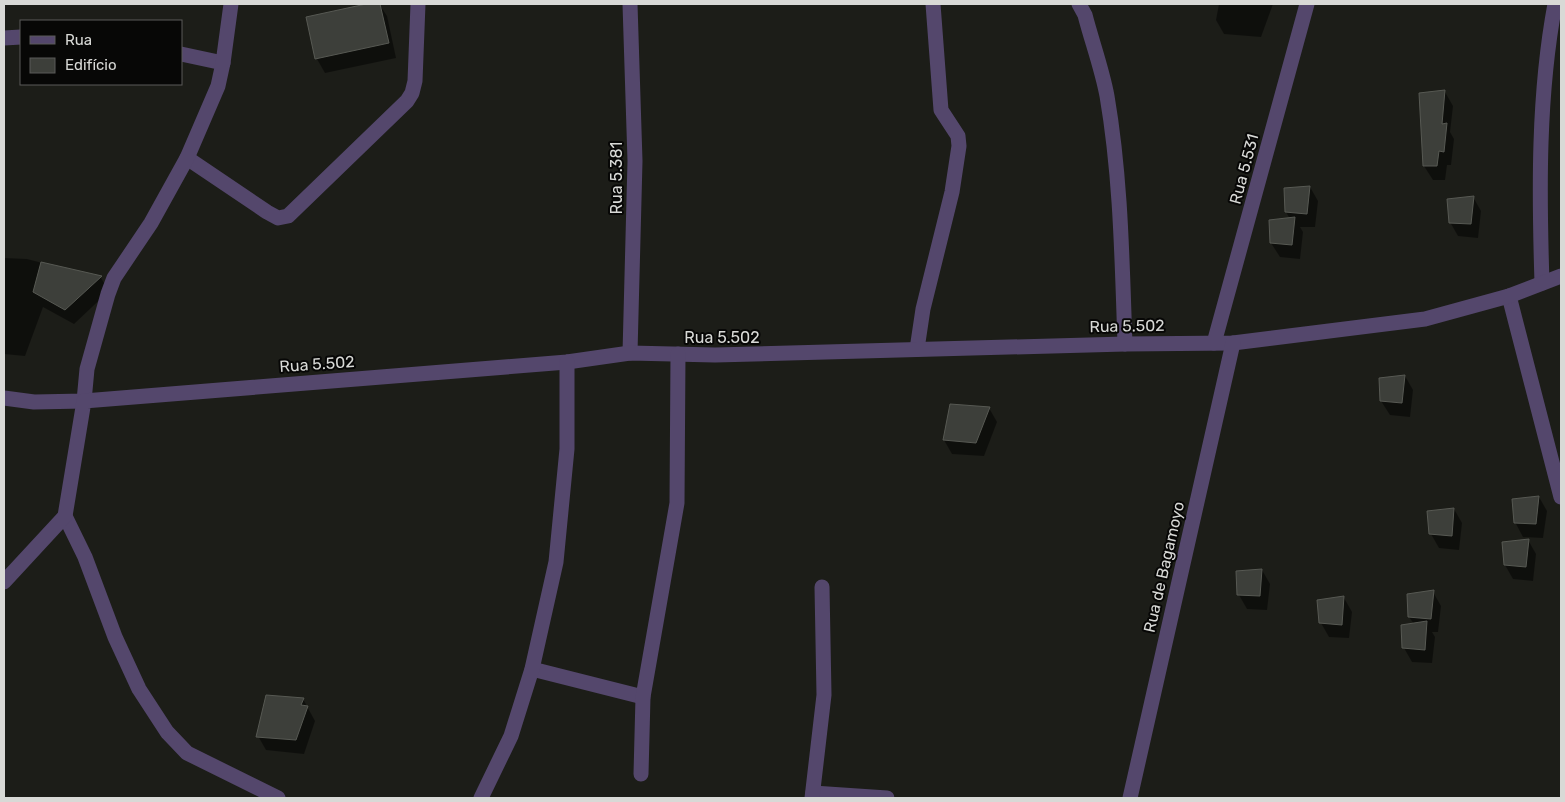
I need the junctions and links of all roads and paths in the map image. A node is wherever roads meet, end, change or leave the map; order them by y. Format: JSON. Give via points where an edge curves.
{"nodes":[{"id":1,"x":231,"y":4,"type":"edge"},
{"id":2,"x":418,"y":4,"type":"edge"},
{"id":3,"x":630,"y":4,"type":"edge"},
{"id":4,"x":933,"y":4,"type":"edge"},
{"id":5,"x":1079,"y":4,"type":"edge"},
{"id":6,"x":1307,"y":4,"type":"edge"},
{"id":7,"x":1554,"y":4,"type":"edge"},
{"id":8,"x":20,"y":37,"type":"edge"},
{"id":9,"x":4,"y":38,"type":"edge"},
{"id":10,"x":182,"y":54,"type":"edge"},
{"id":11,"x":223,"y":63,"type":"junction"},
{"id":12,"x":187,"y":158,"type":"junction"},
{"id":13,"x":1561,"y":276,"type":"edge"},
{"id":14,"x":1542,"y":283,"type":"junction"},
{"id":15,"x":1509,"y":296,"type":"junction"},
{"id":16,"x":1214,"y":342,"type":"junction"},
{"id":17,"x":1233,"y":343,"type":"junction"},
{"id":18,"x":1125,"y":344,"type":"junction"},
{"id":19,"x":917,"y":350,"type":"junction"},
{"id":20,"x":630,"y":353,"type":"junction"},
{"id":21,"x":678,"y":354,"type":"junction"},
{"id":22,"x":567,"y":362,"type":"junction"},
{"id":23,"x":4,"y":398,"type":"edge"},
{"id":24,"x":84,"y":401,"type":"junction"},
{"id":25,"x":1561,"y":497,"type":"edge"},
{"id":26,"x":65,"y":516,"type":"junction"},
{"id":27,"x":4,"y":582,"type":"edge"},
{"id":28,"x":822,"y":587,"type":"dead end"},
{"id":29,"x":532,"y":669,"type":"junction"},
{"id":30,"x":643,"y":696,"type":"junction"},
{"id":31,"x":642,"y":774,"type":"dead end"},
{"id":32,"x":812,"y":795,"type":"edge"},
{"id":33,"x":278,"y":798,"type":"edge"},
{"id":34,"x":481,"y":798,"type":"edge"},
{"id":35,"x":887,"y":798,"type":"edge"},
{"id":36,"x":1130,"y":798,"type":"edge"}],
"edges":[{"from":1,"to":11,"type":"street"},
{"from":2,"to":12,"type":"street","via":[[412,93],[288,216],[278,218],[267,212]]},
{"from":3,"to":20,"type":"street","name":"Rua 5.381","via":[[635,161]]},
{"from":4,"to":19,"type":"street","via":[[941,110],[958,136],[959,146],[952,192],[922,309]]},
{"from":5,"to":18,"type":"street","via":[[1085,15],[1106,94],[1114,140],[1120,204]]},
{"from":6,"to":16,"type":"street","name":"Rua 5.531"},
{"from":7,"to":14,"type":"street","via":[[1548,38],[1543,112]]},
{"from":8,"to":9,"type":"street"},
{"from":10,"to":11,"type":"street"},
{"from":11,"to":12,"type":"street","via":[[218,86]]},
{"from":12,"to":24,"type":"street","via":[[151,223],[114,278],[87,369]]},
{"from":13,"to":14,"type":"street","name":"Rua 5.502"},
{"from":14,"to":15,"type":"street","name":"Rua 5.502"},
{"from":15,"to":17,"type":"street","name":"Rua 5.502","via":[[1426,319]]},
{"from":15,"to":25,"type":"street"},
{"from":16,"to":17,"type":"street","name":"Rua 5.502"},
{"from":16,"to":18,"type":"street","name":"Rua 5.502"},
{"from":17,"to":36,"type":"street","name":"Rua de Bagamoyo"},
{"from":18,"to":19,"type":"street","name":"Rua 5.502"},
{"from":19,"to":21,"type":"street","name":"Rua 5.502"},
{"from":20,"to":21,"type":"street","name":"Rua 5.502"},
{"from":20,"to":22,"type":"street","name":"Rua 5.502"},
{"from":21,"to":30,"type":"street","via":[[677,503]]},
{"from":22,"to":24,"type":"street","name":"Rua 5.502"},
{"from":22,"to":29,"type":"street","via":[[567,449],[556,562]]},
{"from":23,"to":24,"type":"street","name":"Rua 5.502","via":[[34,402]]},
{"from":24,"to":26,"type":"street"},
{"from":26,"to":27,"type":"street"},
{"from":26,"to":33,"type":"street","via":[[139,688],[168,732],[187,753]]},
{"from":28,"to":32,"type":"street","via":[[824,695]]},
{"from":29,"to":30,"type":"street"},
{"from":29,"to":34,"type":"street","via":[[511,736]]},
{"from":30,"to":31,"type":"street"},
{"from":32,"to":35,"type":"street"}]}
